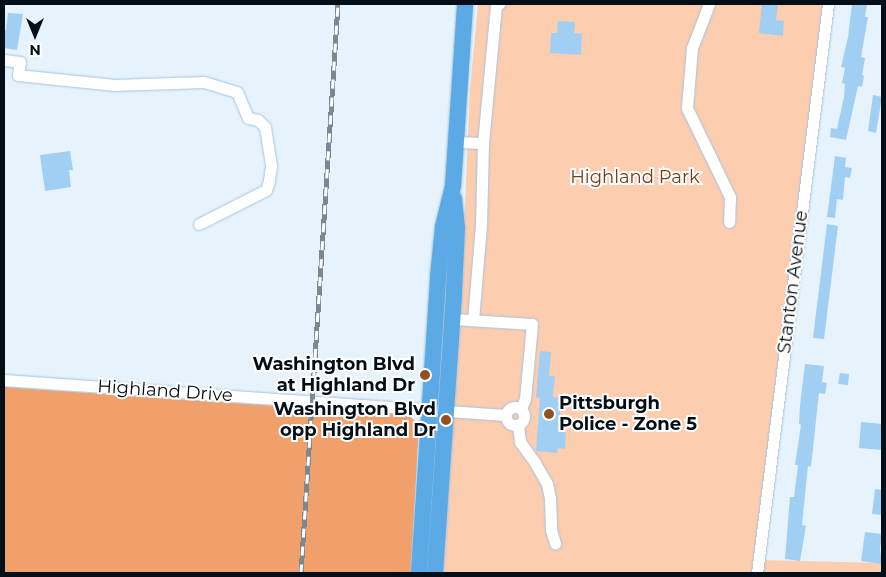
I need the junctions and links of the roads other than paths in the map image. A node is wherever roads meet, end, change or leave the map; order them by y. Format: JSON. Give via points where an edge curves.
{"nodes":[{"id":1,"x":465,"y":4,"type":"edge"},
{"id":2,"x":499,"y":4,"type":"edge"},
{"id":3,"x":710,"y":4,"type":"edge"},
{"id":4,"x":828,"y":4,"type":"edge"},
{"id":5,"x":4,"y":60,"type":"edge"},
{"id":6,"x":456,"y":142,"type":"junction"},
{"id":7,"x":482,"y":142,"type":"junction"},
{"id":8,"x":453,"y":186,"type":"junction"},
{"id":9,"x":729,"y":222,"type":"dead end"},
{"id":10,"x":199,"y":224,"type":"dead end"},
{"id":11,"x":452,"y":319,"type":"junction"},
{"id":12,"x":473,"y":320,"type":"junction"},
{"id":13,"x":4,"y":380,"type":"edge"},
{"id":14,"x":521,"y":408,"type":"junction"},
{"id":15,"x":429,"y":410,"type":"junction"},
{"id":16,"x":446,"y":412,"type":"junction"},
{"id":17,"x":505,"y":415,"type":"junction"},
{"id":18,"x":518,"y":425,"type":"junction"},
{"id":19,"x":555,"y":543,"type":"dead end"},
{"id":20,"x":419,"y":573,"type":"edge"},
{"id":21,"x":436,"y":573,"type":"edge"},
{"id":22,"x":757,"y":573,"type":"edge"}],
"edges":[{"from":1,"to":6,"type":"highway"},
{"from":2,"to":7,"type":"street","via":[[496,6]]},
{"from":3,"to":9,"type":"street","via":[[692,48],[688,108],[730,197]]},
{"from":4,"to":22,"type":"street","name":"Stanton Avenue"},
{"from":5,"to":10,"type":"street","via":[[20,62],[18,75],[114,85],[204,82],[237,92],[248,118],[258,120],[265,128],[271,166],[269,180],[266,190]]},
{"from":6,"to":7,"type":"street"},
{"from":6,"to":8,"type":"highway"},
{"from":7,"to":12,"type":"street","via":[[481,225]]},
{"from":8,"to":11,"type":"highway","via":[[457,228]]},
{"from":8,"to":15,"type":"highway","via":[[443,227]]},
{"from":11,"to":12,"type":"street"},
{"from":11,"to":16,"type":"highway"},
{"from":12,"to":14,"type":"street","via":[[532,324],[526,399]]},
{"from":13,"to":15,"type":"street","name":"Highland Drive"},
{"from":14,"to":17,"type":"street","via":[[512,407]]},
{"from":14,"to":18,"type":"street","via":[[524,419]]},
{"from":15,"to":16,"type":"street","name":"Highland Drive"},
{"from":15,"to":20,"type":"highway"},
{"from":16,"to":17,"type":"street","name":"Highland Drive"},
{"from":16,"to":21,"type":"highway"},
{"from":17,"to":18,"type":"street","via":[[509,424]]},
{"from":18,"to":19,"type":"street","via":[[520,442],[547,484]]}]}
